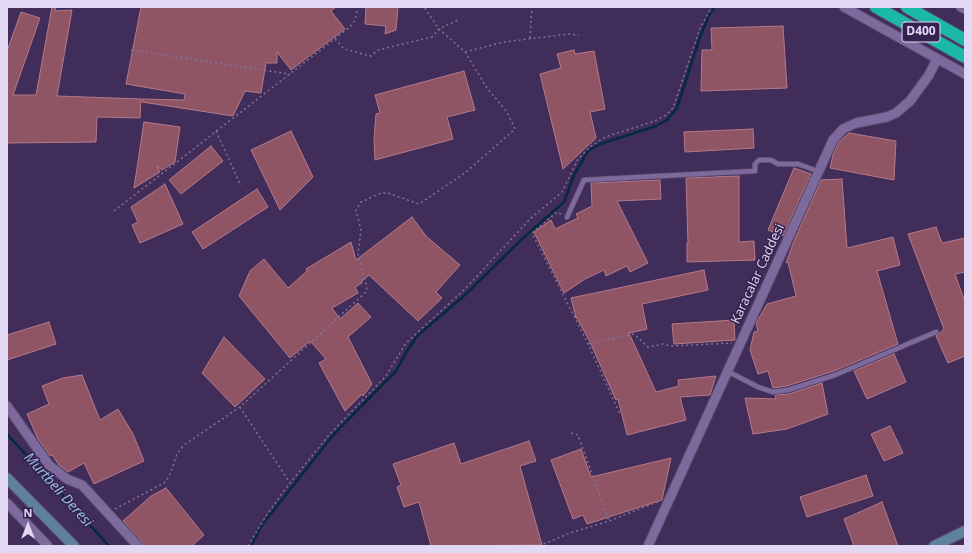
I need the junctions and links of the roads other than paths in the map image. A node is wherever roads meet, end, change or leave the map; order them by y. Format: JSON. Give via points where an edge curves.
{"nodes":[{"id":1,"x":844,"y":7,"type":"edge"},
{"id":2,"x":876,"y":7,"type":"edge"},
{"id":3,"x":907,"y":7,"type":"edge"},
{"id":4,"x":961,"y":7,"type":"edge"},
{"id":5,"x":965,"y":9,"type":"edge"},
{"id":6,"x":965,"y":40,"type":"edge"},
{"id":7,"x":965,"y":57,"type":"edge"},
{"id":8,"x":937,"y":59,"type":"junction"},
{"id":9,"x":965,"y":74,"type":"edge"},
{"id":10,"x":820,"y":172,"type":"junction"},
{"id":11,"x":567,"y":217,"type":"road end"},
{"id":12,"x":936,"y":332,"type":"dead end"},
{"id":13,"x":727,"y":371,"type":"junction"},
{"id":14,"x":7,"y":406,"type":"edge"},
{"id":15,"x":7,"y":478,"type":"edge"},
{"id":16,"x":7,"y":504,"type":"edge"},
{"id":17,"x":965,"y":531,"type":"edge"},
{"id":18,"x":48,"y":546,"type":"edge"},
{"id":19,"x":74,"y":546,"type":"edge"},
{"id":20,"x":138,"y":546,"type":"edge"},
{"id":21,"x":648,"y":546,"type":"edge"},
{"id":22,"x":934,"y":546,"type":"edge"}],
"edges":[{"from":1,"to":8,"type":"street"},
{"from":2,"to":7,"type":"highway","number":"D400"},
{"from":3,"to":6,"type":"highway","number":"D400"},
{"from":4,"to":5,"type":"street"},
{"from":8,"to":9,"type":"street"},
{"from":8,"to":10,"type":"street","name":"Karacalar Caddesi","via":[[910,101],[896,113],[843,129],[833,140]]},
{"from":10,"to":11,"type":"lane","via":[[798,164],[778,164],[771,160],[759,160],[755,164],[755,171],[584,180]]},
{"from":10,"to":13,"type":"street","name":"Karacalar Caddesi"},
{"from":12,"to":13,"type":"lane","via":[[835,375],[788,390],[772,392]]},
{"from":13,"to":21,"type":"street","name":"Karacalar Caddesi"},
{"from":14,"to":20,"type":"street","via":[[49,465],[67,479],[82,485]]},
{"from":15,"to":19,"type":"street"},
{"from":16,"to":18,"type":"street"},
{"from":17,"to":22,"type":"street"}]}
